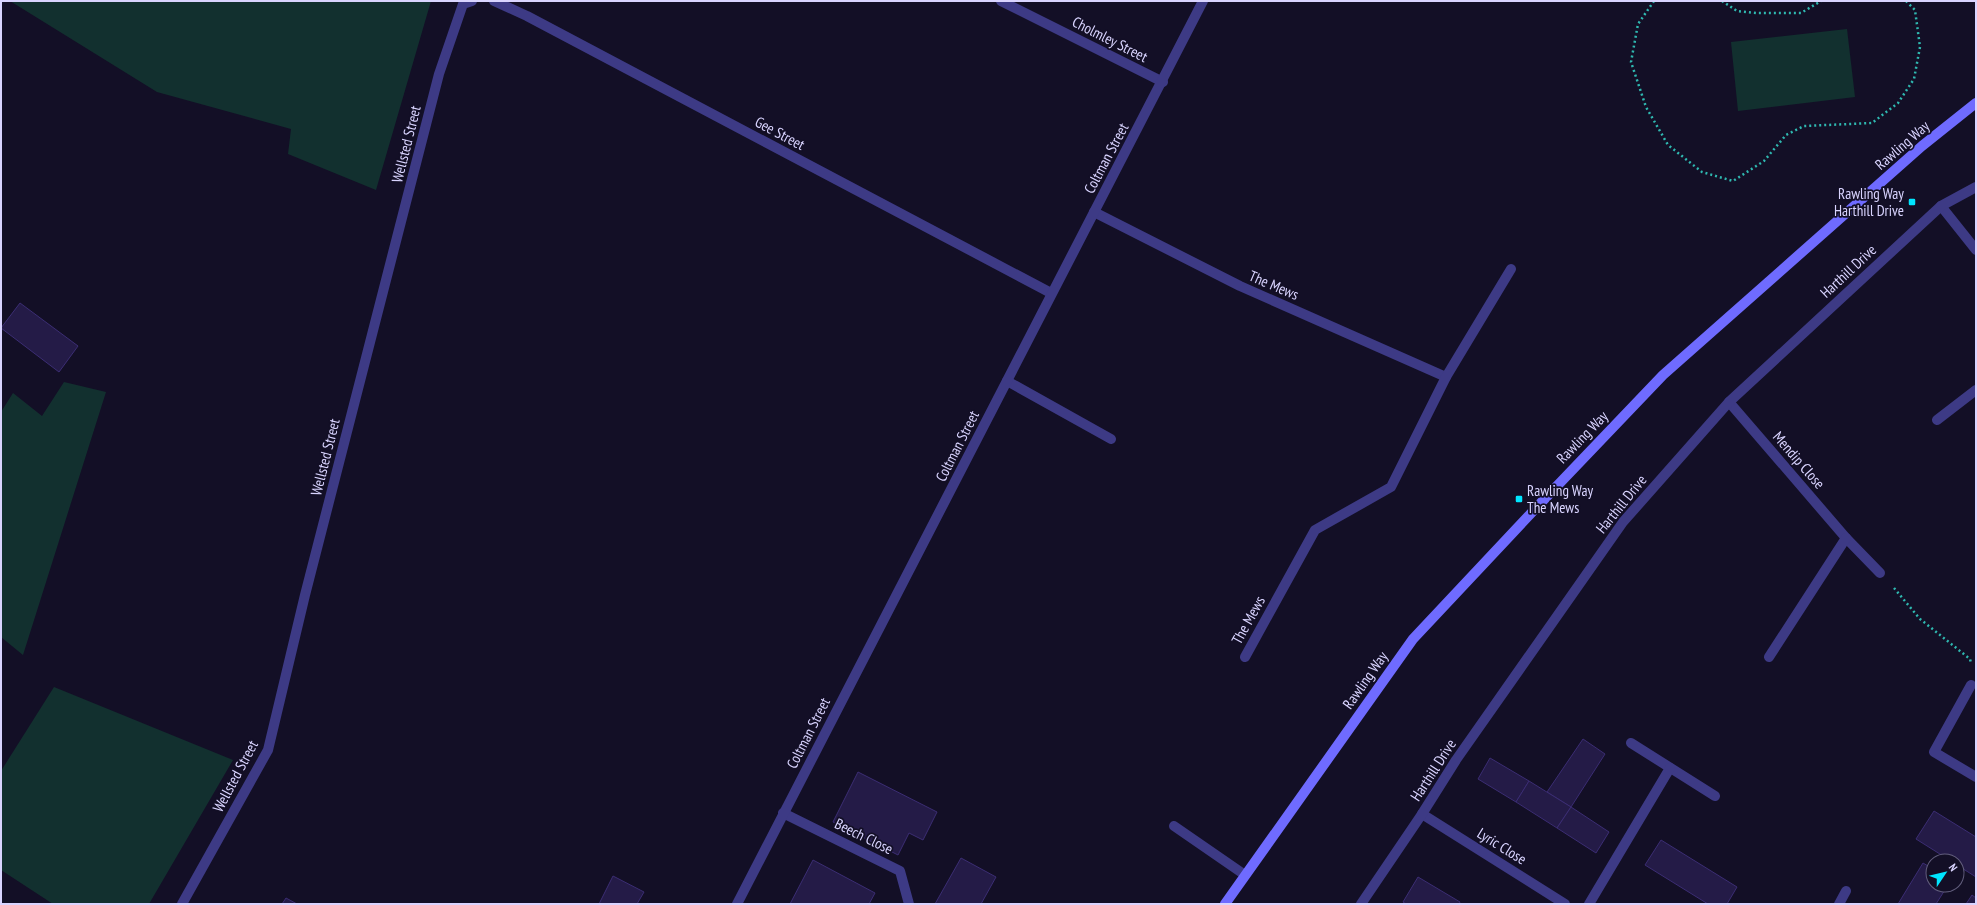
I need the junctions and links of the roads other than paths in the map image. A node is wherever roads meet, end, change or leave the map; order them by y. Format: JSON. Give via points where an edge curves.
{"nodes":[{"id":1,"x":494,"y":1,"type":"edge"},
{"id":2,"x":1001,"y":1,"type":"edge"},
{"id":3,"x":1204,"y":1,"type":"edge"},
{"id":4,"x":467,"y":2,"type":"edge"},
{"id":5,"x":1163,"y":82,"type":"junction"},
{"id":6,"x":1976,"y":103,"type":"edge"},
{"id":7,"x":1976,"y":187,"type":"edge"},
{"id":8,"x":1941,"y":206,"type":"junction"},
{"id":9,"x":1094,"y":212,"type":"junction"},
{"id":10,"x":1976,"y":250,"type":"edge"},
{"id":11,"x":1511,"y":269,"type":"dead end"},
{"id":12,"x":1051,"y":293,"type":"junction"},
{"id":13,"x":1446,"y":377,"type":"junction"},
{"id":14,"x":1007,"y":381,"type":"junction"},
{"id":15,"x":1976,"y":390,"type":"edge"},
{"id":16,"x":1728,"y":402,"type":"junction"},
{"id":17,"x":1937,"y":420,"type":"dead end"},
{"id":18,"x":1111,"y":439,"type":"dead end"},
{"id":19,"x":1846,"y":538,"type":"junction"},
{"id":20,"x":1880,"y":573,"type":"road end"},
{"id":21,"x":1245,"y":657,"type":"dead end"},
{"id":22,"x":1769,"y":657,"type":"dead end"},
{"id":23,"x":1971,"y":685,"type":"road end"},
{"id":24,"x":1631,"y":743,"type":"dead end"},
{"id":25,"x":1670,"y":768,"type":"junction"},
{"id":26,"x":1976,"y":778,"type":"edge"},
{"id":27,"x":1715,"y":796,"type":"dead end"},
{"id":28,"x":783,"y":813,"type":"junction"},
{"id":29,"x":1422,"y":814,"type":"junction"},
{"id":30,"x":1174,"y":826,"type":"dead end"},
{"id":31,"x":1245,"y":875,"type":"junction"},
{"id":32,"x":1846,"y":891,"type":"dead end"},
{"id":33,"x":182,"y":904,"type":"edge"},
{"id":34,"x":737,"y":904,"type":"edge"},
{"id":35,"x":909,"y":904,"type":"edge"},
{"id":36,"x":1225,"y":904,"type":"edge"},
{"id":37,"x":1361,"y":904,"type":"edge"},
{"id":38,"x":1565,"y":904,"type":"edge"},
{"id":39,"x":1589,"y":904,"type":"edge"},
{"id":40,"x":1839,"y":904,"type":"edge"}],
"edges":[{"from":1,"to":12,"type":"street","name":"Gee Street","via":[[527,16]]},
{"from":2,"to":5,"type":"street","name":"Cholmley Street"},
{"from":3,"to":5,"type":"street","name":"Coltman Street"},
{"from":4,"to":33,"type":"street","name":"Wellsted Street","via":[[439,74],[309,579],[268,750]]},
{"from":5,"to":9,"type":"street","name":"Coltman Street"},
{"from":6,"to":31,"type":"street","name":"Rawling Way","via":[[1922,146],[1663,375],[1535,509],[1413,640]]},
{"from":7,"to":8,"type":"street","name":"Harthill Drive"},
{"from":8,"to":10,"type":"street"},
{"from":8,"to":16,"type":"street","name":"Harthill Drive"},
{"from":9,"to":12,"type":"street","name":"Coltman Street"},
{"from":9,"to":13,"type":"street","name":"The Mews","via":[[1240,286]]},
{"from":11,"to":13,"type":"street","name":"The Mews"},
{"from":12,"to":14,"type":"street","name":"Coltman Street"},
{"from":13,"to":21,"type":"street","name":"The Mews","via":[[1391,487],[1315,530]]},
{"from":14,"to":18,"type":"street"},
{"from":14,"to":28,"type":"street","name":"Coltman Street"},
{"from":15,"to":17,"type":"street"},
{"from":16,"to":19,"type":"street","name":"Mendip Close"},
{"from":16,"to":29,"type":"street","name":"Harthill Drive","via":[[1623,522],[1456,760]]},
{"from":19,"to":20,"type":"street","name":"Mendip Close"},
{"from":19,"to":22,"type":"street"},
{"from":23,"to":26,"type":"street","via":[[1934,752]]},
{"from":24,"to":25,"type":"street"},
{"from":25,"to":27,"type":"street"},
{"from":25,"to":39,"type":"street"},
{"from":28,"to":34,"type":"street","name":"Coltman Street"},
{"from":28,"to":35,"type":"street","name":"Beech Close","via":[[900,871]]},
{"from":29,"to":37,"type":"street","name":"Harthill Drive"},
{"from":29,"to":38,"type":"street","name":"Lyric Close"},
{"from":30,"to":31,"type":"street"},
{"from":31,"to":36,"type":"street","name":"Rawling Way"},
{"from":32,"to":40,"type":"street"}]}
